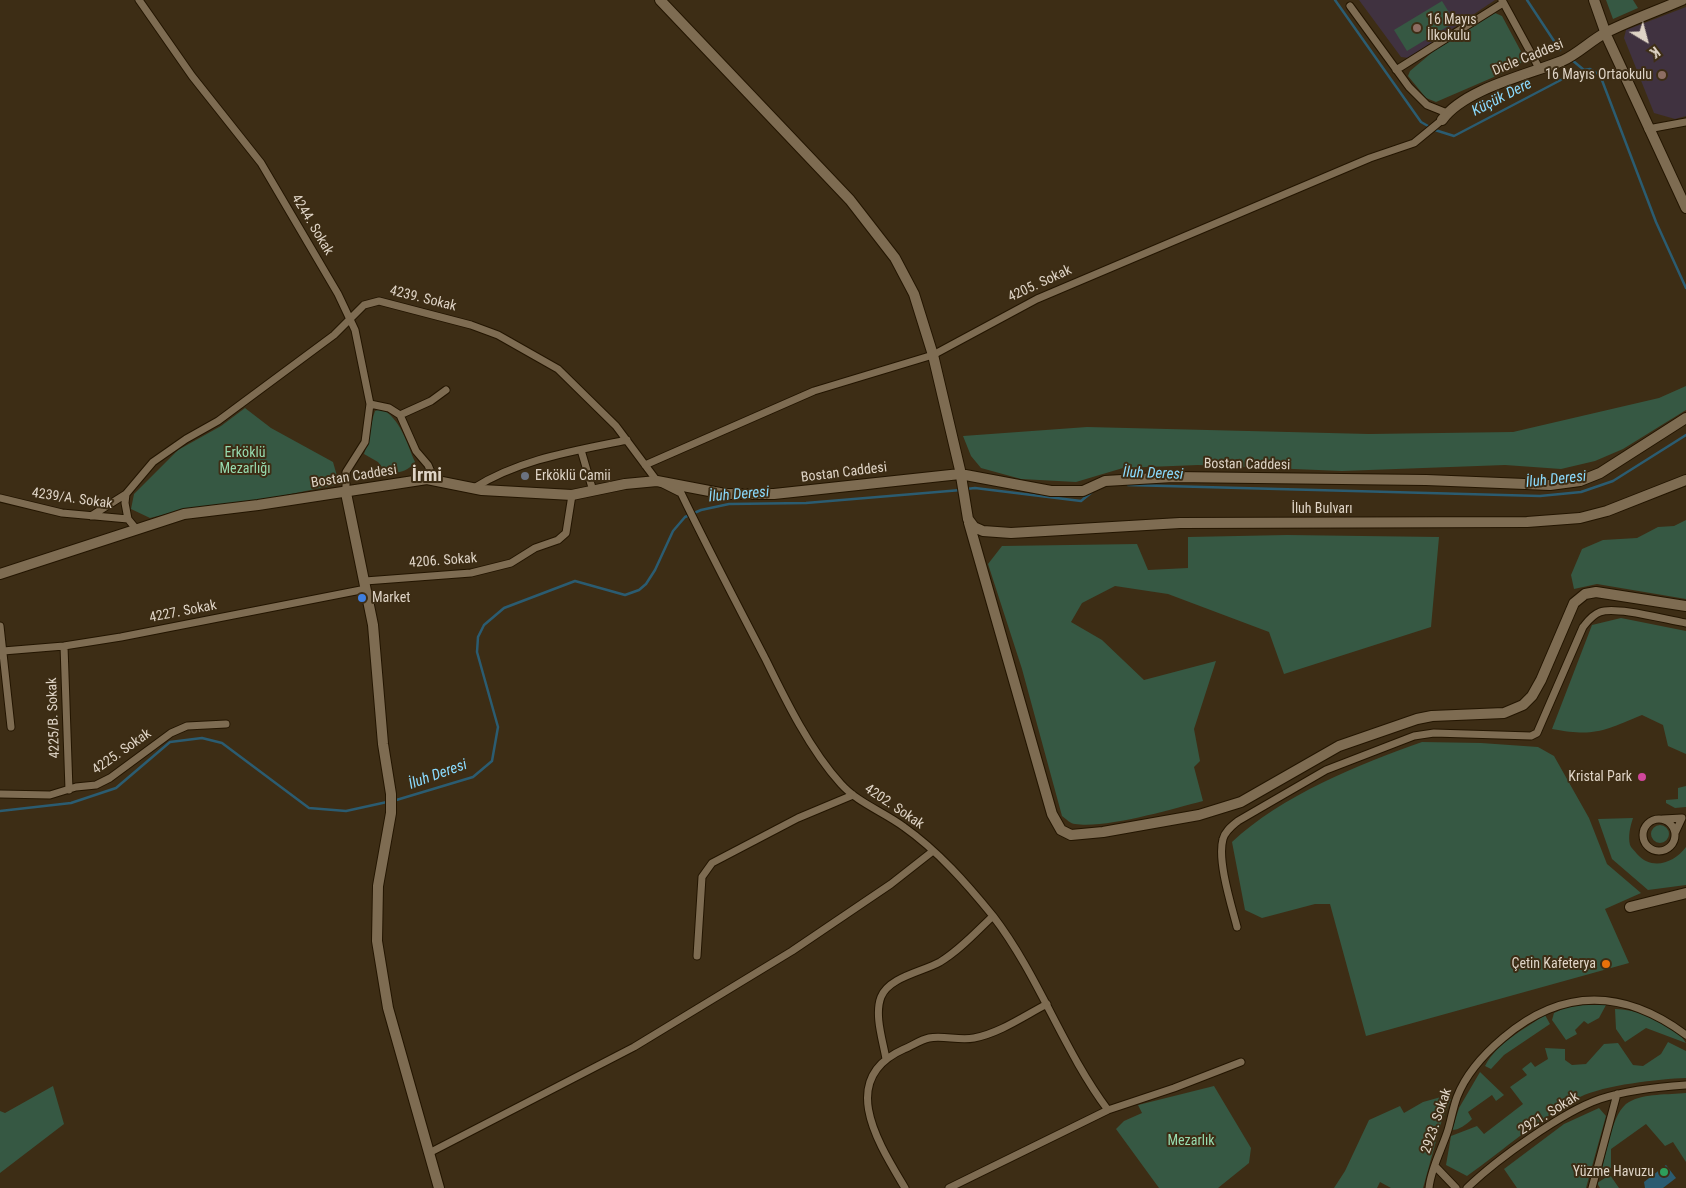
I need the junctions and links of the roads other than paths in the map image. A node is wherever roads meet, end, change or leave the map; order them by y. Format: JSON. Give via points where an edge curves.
{"nodes":[{"id":1,"x":138,"y":0,"type":"edge"},
{"id":2,"x":660,"y":0,"type":"edge"},
{"id":3,"x":1594,"y":0,"type":"edge"},
{"id":4,"x":1682,"y":0,"type":"edge"},
{"id":5,"x":1502,"y":1,"type":"edge"},
{"id":6,"x":1350,"y":6,"type":"dead end"},
{"id":7,"x":1606,"y":33,"type":"junction"},
{"id":8,"x":1539,"y":68,"type":"junction"},
{"id":9,"x":1396,"y":70,"type":"junction"},
{"id":10,"x":1445,"y":116,"type":"junction"},
{"id":11,"x":1686,"y":122,"type":"edge"},
{"id":12,"x":1648,"y":129,"type":"junction"},
{"id":13,"x":1682,"y":188,"type":"edge"},
{"id":14,"x":1686,"y":208,"type":"edge"},
{"id":15,"x":350,"y":319,"type":"junction"},
{"id":16,"x":933,"y":354,"type":"junction"},
{"id":17,"x":446,"y":390,"type":"dead end"},
{"id":18,"x":370,"y":404,"type":"junction"},
{"id":19,"x":400,"y":415,"type":"junction"},
{"id":20,"x":1686,"y":418,"type":"edge"},
{"id":21,"x":627,"y":440,"type":"junction"},
{"id":22,"x":581,"y":450,"type":"junction"},
{"id":23,"x":645,"y":465,"type":"junction"},
{"id":24,"x":961,"y":477,"type":"junction"},
{"id":25,"x":434,"y":479,"type":"junction"},
{"id":26,"x":1686,"y":480,"type":"edge"},
{"id":27,"x":657,"y":481,"type":"junction"},
{"id":28,"x":474,"y":488,"type":"junction"},
{"id":29,"x":593,"y":491,"type":"junction"},
{"id":30,"x":346,"y":493,"type":"junction"},
{"id":31,"x":126,"y":494,"type":"junction"},
{"id":32,"x":572,"y":495,"type":"junction"},
{"id":33,"x":0,"y":498,"type":"edge"},
{"id":34,"x":689,"y":509,"type":"joint"},
{"id":35,"x":967,"y":514,"type":"junction"},
{"id":36,"x":91,"y":516,"type":"junction"},
{"id":37,"x":128,"y":519,"type":"junction"},
{"id":38,"x":137,"y":530,"type":"junction"},
{"id":39,"x":0,"y":574,"type":"edge"},
{"id":40,"x":366,"y":585,"type":"junction"},
{"id":41,"x":1686,"y":606,"type":"edge"},
{"id":42,"x":1686,"y":623,"type":"edge"},
{"id":43,"x":0,"y":626,"type":"edge"},
{"id":44,"x":64,"y":646,"type":"junction"},
{"id":45,"x":3,"y":651,"type":"junction"},
{"id":46,"x":226,"y":724,"type":"dead end"},
{"id":47,"x":11,"y":727,"type":"dead end"},
{"id":48,"x":68,"y":790,"type":"junction"},
{"id":49,"x":0,"y":794,"type":"edge"},
{"id":50,"x":853,"y":795,"type":"junction"},
{"id":51,"x":1684,"y":817,"type":"edge"},
{"id":52,"x":1660,"y":819,"type":"junction"},
{"id":53,"x":1675,"y":833,"type":"junction"},
{"id":54,"x":934,"y":851,"type":"junction"},
{"id":55,"x":1686,"y":893,"type":"edge"},
{"id":56,"x":1630,"y":907,"type":"dead end"},
{"id":57,"x":993,"y":916,"type":"junction"},
{"id":58,"x":1237,"y":927,"type":"dead end"},
{"id":59,"x":697,"y":956,"type":"dead end"},
{"id":60,"x":1047,"y":1004,"type":"junction"},
{"id":61,"x":1686,"y":1035,"type":"edge"},
{"id":62,"x":886,"y":1059,"type":"junction"},
{"id":63,"x":1242,"y":1062,"type":"dead end"},
{"id":64,"x":1686,"y":1085,"type":"edge"},
{"id":65,"x":1617,"y":1094,"type":"junction"},
{"id":66,"x":1108,"y":1110,"type":"junction"},
{"id":67,"x":429,"y":1153,"type":"junction"},
{"id":68,"x":1435,"y":1166,"type":"junction"},
{"id":69,"x":439,"y":1188,"type":"edge"},
{"id":70,"x":905,"y":1188,"type":"edge"},
{"id":71,"x":949,"y":1188,"type":"edge"},
{"id":72,"x":1429,"y":1188,"type":"edge"},
{"id":73,"x":1456,"y":1188,"type":"edge"},
{"id":74,"x":1467,"y":1188,"type":"edge"},
{"id":75,"x":1592,"y":1188,"type":"edge"}],
"edges":[{"from":1,"to":15,"type":"street","name":"4244. Sokak","via":[[192,76],[261,163]]},
{"from":2,"to":16,"type":"street","via":[[850,200],[883,240],[914,294]]},
{"from":3,"to":7,"type":"street"},
{"from":4,"to":7,"type":"street","name":"Dicle Caddesi"},
{"from":5,"to":8,"type":"street"},
{"from":5,"to":9,"type":"street"},
{"from":6,"to":9,"type":"street"},
{"from":7,"to":8,"type":"street","name":"Dicle Caddesi","via":[[1562,61]]},
{"from":7,"to":12,"type":"street"},
{"from":8,"to":10,"type":"street","name":"Dicle Caddesi","via":[[1467,99]]},
{"from":9,"to":10,"type":"street","via":[[1427,105]]},
{"from":10,"to":16,"type":"street","name":"4205. Sokak","via":[[1414,143],[1370,158],[1076,281]]},
{"from":11,"to":12,"type":"street"},
{"from":12,"to":13,"type":"street"},
{"from":13,"to":14,"type":"street"},
{"from":15,"to":18,"type":"street","name":"4244. Sokak"},
{"from":15,"to":21,"type":"street","name":"4239. Sokak","via":[[364,305],[379,301],[498,335],[558,369]]},
{"from":15,"to":31,"type":"street","name":"4239. Sokak","via":[[334,335],[218,421],[186,438],[153,462]]},
{"from":16,"to":23,"type":"street","name":"4205. Sokak","via":[[814,391]]},
{"from":16,"to":24,"type":"street"},
{"from":17,"to":19,"type":"street","via":[[431,401]]},
{"from":18,"to":19,"type":"street","via":[[389,408]]},
{"from":18,"to":30,"type":"street","name":"4244. Sokak","via":[[364,442],[346,472]]},
{"from":19,"to":25,"type":"street","via":[[416,451],[428,465]]},
{"from":20,"to":24,"type":"street","name":"Bostan Caddesi","via":[[1600,473],[1580,481],[1550,485],[1426,480],[1173,478],[1105,481],[1083,491],[1051,491]]},
{"from":21,"to":22,"type":"street"},
{"from":21,"to":23,"type":"street","name":"4239. Sokak"},
{"from":22,"to":28,"type":"street","via":[[498,473]]},
{"from":22,"to":29,"type":"street"},
{"from":23,"to":27,"type":"street","name":"4239. Sokak"},
{"from":24,"to":27,"type":"street","name":"Bostan Caddesi","via":[[774,494],[725,494]]},
{"from":24,"to":35,"type":"street"},
{"from":25,"to":28,"type":"street","name":"Bostan Caddesi"},
{"from":25,"to":30,"type":"street","name":"Bostan Caddesi"},
{"from":26,"to":35,"type":"street","name":"İluh Bulvarı","via":[[1580,518],[1527,522],[1180,523],[993,533],[974,527]]},
{"from":27,"to":29,"type":"street","name":"Bostan Caddesi"},
{"from":27,"to":34,"type":"street","name":"4239. Sokak","via":[[681,492]]},
{"from":28,"to":32,"type":"street","name":"Bostan Caddesi"},
{"from":29,"to":32,"type":"street","name":"Bostan Caddesi"},
{"from":30,"to":38,"type":"street","name":"Bostan Caddesi","via":[[184,514]]},
{"from":30,"to":40,"type":"street"},
{"from":31,"to":36,"type":"street","name":"4239. Sokak"},
{"from":31,"to":37,"type":"street","via":[[124,503]]},
{"from":32,"to":40,"type":"street","name":"4206. Sokak","via":[[566,533],[511,563],[471,573]]},
{"from":33,"to":36,"type":"street","name":"4239/A. Sokak","via":[[53,512]]},
{"from":34,"to":50,"type":"street","name":"4202. Sokak","via":[[788,704],[824,761]]},
{"from":35,"to":41,"type":"street","via":[[1052,814],[1057,824],[1071,835],[1145,825],[1228,807],[1339,746],[1417,719],[1489,715],[1516,709],[1528,701],[1537,687],[1574,603],[1585,594],[1596,592]]},
{"from":36,"to":37,"type":"street","name":"4239/A. Sokak"},
{"from":37,"to":38,"type":"street","name":"4239/A. Sokak"},
{"from":38,"to":39,"type":"street","name":"Bostan Caddesi"},
{"from":40,"to":44,"type":"street","name":"4227. Sokak"},
{"from":40,"to":67,"type":"street","via":[[391,794],[378,886],[377,941],[388,1008]]},
{"from":42,"to":58,"type":"street","via":[[1613,610],[1599,612],[1583,628],[1537,733],[1531,736],[1434,733],[1414,736],[1326,770],[1238,821],[1228,830],[1222,844]]},
{"from":43,"to":45,"type":"street"},
{"from":44,"to":45,"type":"street","name":"4227. Sokak"},
{"from":44,"to":48,"type":"street","name":"4225/B. Sokak"},
{"from":45,"to":47,"type":"street"},
{"from":46,"to":48,"type":"street","name":"4225. Sokak","via":[[187,726],[165,737],[96,786]]},
{"from":48,"to":49,"type":"street","name":"4225. Sokak","via":[[50,795]]},
{"from":50,"to":54,"type":"street","name":"4202. Sokak","via":[[905,827]]},
{"from":50,"to":59,"type":"street","via":[[798,818],[712,863],[702,877]]},
{"from":51,"to":52,"type":"street"},
{"from":51,"to":53,"type":"street"},
{"from":52,"to":53,"type":"street","via":[[1670,824]]},
{"from":52,"to":53,"type":"street","via":[[1650,822],[1643,831],[1647,846],[1656,851],[1666,850],[1673,843]]},
{"from":54,"to":57,"type":"street","name":"4202. Sokak"},
{"from":54,"to":67,"type":"street","via":[[792,951],[634,1047]]},
{"from":55,"to":56,"type":"street"},
{"from":57,"to":60,"type":"street","name":"4202. Sokak","via":[[1031,972]]},
{"from":57,"to":62,"type":"street","via":[[941,962],[886,988],[879,1012]]},
{"from":60,"to":62,"type":"street","via":[[988,1034],[960,1039],[930,1038]]},
{"from":60,"to":66,"type":"street","name":"4202. Sokak","via":[[1091,1087]]},
{"from":61,"to":68,"type":"street","name":"2923. Sokak","via":[[1669,1022],[1642,1009],[1607,1000],[1574,1000],[1545,1010],[1509,1033],[1475,1066],[1457,1097]]},
{"from":62,"to":70,"type":"street","via":[[870,1085],[867,1110],[881,1147]]},
{"from":63,"to":66,"type":"street"},
{"from":64,"to":65,"type":"street","name":"2921. Sokak"},
{"from":65,"to":74,"type":"street","name":"2921. Sokak","via":[[1581,1107],[1558,1121]]},
{"from":65,"to":75,"type":"street"},
{"from":66,"to":71,"type":"street"},
{"from":67,"to":69,"type":"street"},
{"from":68,"to":72,"type":"street","name":"2923. Sokak"},
{"from":68,"to":73,"type":"street"}]}
